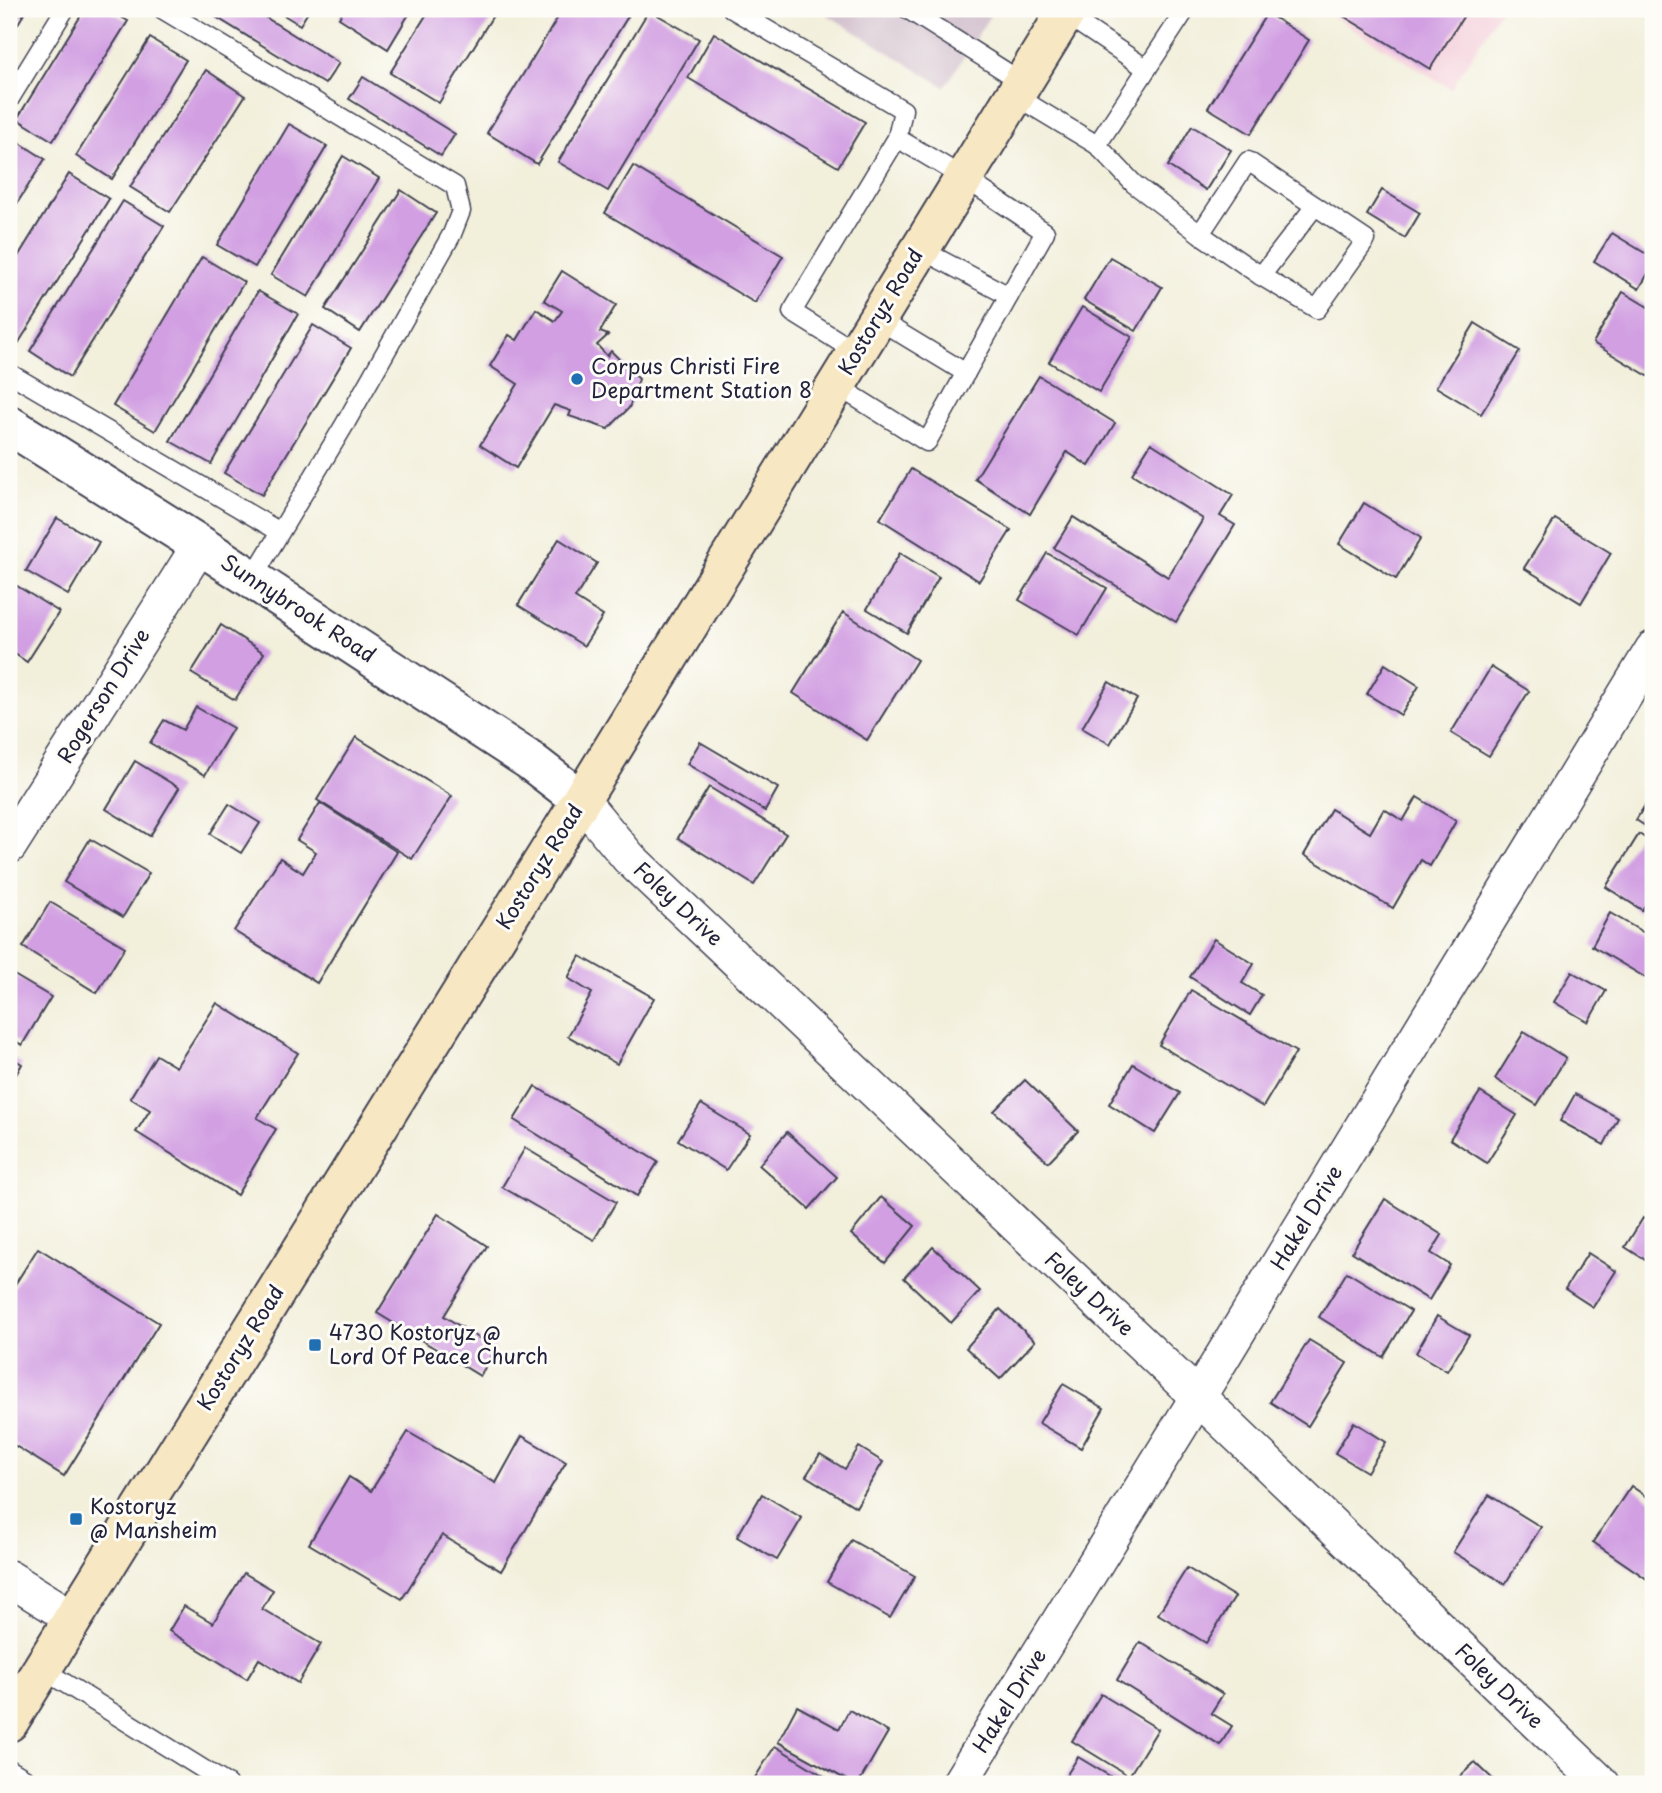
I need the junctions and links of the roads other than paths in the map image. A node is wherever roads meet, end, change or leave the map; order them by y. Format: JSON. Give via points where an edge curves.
{"nodes":[{"id":1,"x":65,"y":9,"type":"edge"},
{"id":2,"x":162,"y":9,"type":"edge"},
{"id":3,"x":732,"y":9,"type":"edge"},
{"id":4,"x":907,"y":9,"type":"edge"},
{"id":5,"x":1186,"y":9,"type":"edge"},
{"id":6,"x":1066,"y":11,"type":"edge"},
{"id":7,"x":1147,"y":69,"type":"junction"},
{"id":8,"x":1018,"y":88,"type":"junction"},
{"id":9,"x":9,"y":100,"type":"edge"},
{"id":10,"x":897,"y":138,"type":"junction"},
{"id":11,"x":1097,"y":145,"type":"junction"},
{"id":12,"x":963,"y":177,"type":"junction"},
{"id":13,"x":1315,"y":206,"type":"junction"},
{"id":14,"x":1200,"y":234,"type":"junction"},
{"id":15,"x":919,"y":249,"type":"junction"},
{"id":16,"x":1261,"y":276,"type":"junction"},
{"id":17,"x":1009,"y":296,"type":"junction"},
{"id":18,"x":877,"y":319,"type":"junction"},
{"id":19,"x":856,"y":352,"type":"junction"},
{"id":20,"x":9,"y":373,"type":"edge"},
{"id":21,"x":966,"y":373,"type":"junction"},
{"id":22,"x":836,"y":385,"type":"junction"},
{"id":23,"x":9,"y":425,"type":"edge"},
{"id":24,"x":280,"y":531,"type":"junction"},
{"id":25,"x":200,"y":545,"type":"junction"},
{"id":26,"x":252,"y":579,"type":"junction"},
{"id":27,"x":1653,"y":649,"type":"edge"},
{"id":28,"x":581,"y":800,"type":"junction"},
{"id":29,"x":9,"y":846,"type":"edge"},
{"id":30,"x":1198,"y":1397,"type":"junction"},
{"id":31,"x":9,"y":1578,"type":"edge"},
{"id":32,"x":73,"y":1618,"type":"junction"},
{"id":33,"x":42,"y":1669,"type":"junction"},
{"id":34,"x":9,"y":1722,"type":"edge"},
{"id":35,"x":9,"y":1769,"type":"edge"},
{"id":36,"x":34,"y":1784,"type":"edge"},
{"id":37,"x":227,"y":1784,"type":"edge"},
{"id":38,"x":959,"y":1784,"type":"edge"},
{"id":39,"x":1602,"y":1784,"type":"edge"}],
"edges":[{"from":1,"to":9,"type":"lane"},
{"from":2,"to":24,"type":"lane","via":[[455,186],[461,211],[345,424]]},
{"from":3,"to":10,"type":"lane","via":[[903,110]]},
{"from":4,"to":8,"type":"lane"},
{"from":5,"to":7,"type":"lane"},
{"from":6,"to":7,"type":"lane"},
{"from":6,"to":8,"type":"main road","name":"Kostoryz Road"},
{"from":7,"to":11,"type":"lane"},
{"from":8,"to":11,"type":"lane"},
{"from":8,"to":12,"type":"main road","name":"Kostoryz Road"},
{"from":10,"to":12,"type":"lane"},
{"from":10,"to":19,"type":"lane","via":[[792,312]]},
{"from":11,"to":14,"type":"lane","via":[[1134,184]]},
{"from":12,"to":15,"type":"main road","name":"Kostoryz Road"},
{"from":12,"to":17,"type":"lane","via":[[1045,232]]},
{"from":13,"to":14,"type":"lane","via":[[1248,161]]},
{"from":13,"to":16,"type":"lane"},
{"from":13,"to":16,"type":"lane","via":[[1366,240],[1317,309]]},
{"from":14,"to":16,"type":"lane"},
{"from":15,"to":17,"type":"lane"},
{"from":15,"to":18,"type":"main road","name":"Kostoryz Road"},
{"from":17,"to":21,"type":"lane"},
{"from":18,"to":19,"type":"main road","name":"Kostoryz Road"},
{"from":18,"to":21,"type":"lane"},
{"from":19,"to":22,"type":"main road","name":"Kostoryz Road"},
{"from":20,"to":24,"type":"lane"},
{"from":21,"to":22,"type":"lane","via":[[927,442]]},
{"from":22,"to":28,"type":"main road","name":"Kostoryz Road"},
{"from":23,"to":25,"type":"street","name":"Sunnybrook Road"},
{"from":24,"to":26,"type":"lane"},
{"from":25,"to":26,"type":"street","name":"Sunnybrook Road"},
{"from":25,"to":29,"type":"street","name":"Rogerson Drive"},
{"from":26,"to":28,"type":"street","name":"Sunnybrook Road","via":[[529,760]]},
{"from":27,"to":30,"type":"street","name":"Hakel Drive"},
{"from":28,"to":30,"type":"street","name":"Foley Drive","via":[[629,858]]},
{"from":28,"to":32,"type":"main road","name":"Kostoryz Road"},
{"from":30,"to":38,"type":"street","name":"Hakel Drive"},
{"from":30,"to":39,"type":"street","name":"Foley Drive"},
{"from":31,"to":32,"type":"street"},
{"from":32,"to":33,"type":"main road","name":"Kostoryz Road"},
{"from":33,"to":34,"type":"main road","name":"Kostoryz Road"},
{"from":33,"to":37,"type":"lane"},
{"from":35,"to":36,"type":"lane"}]}
